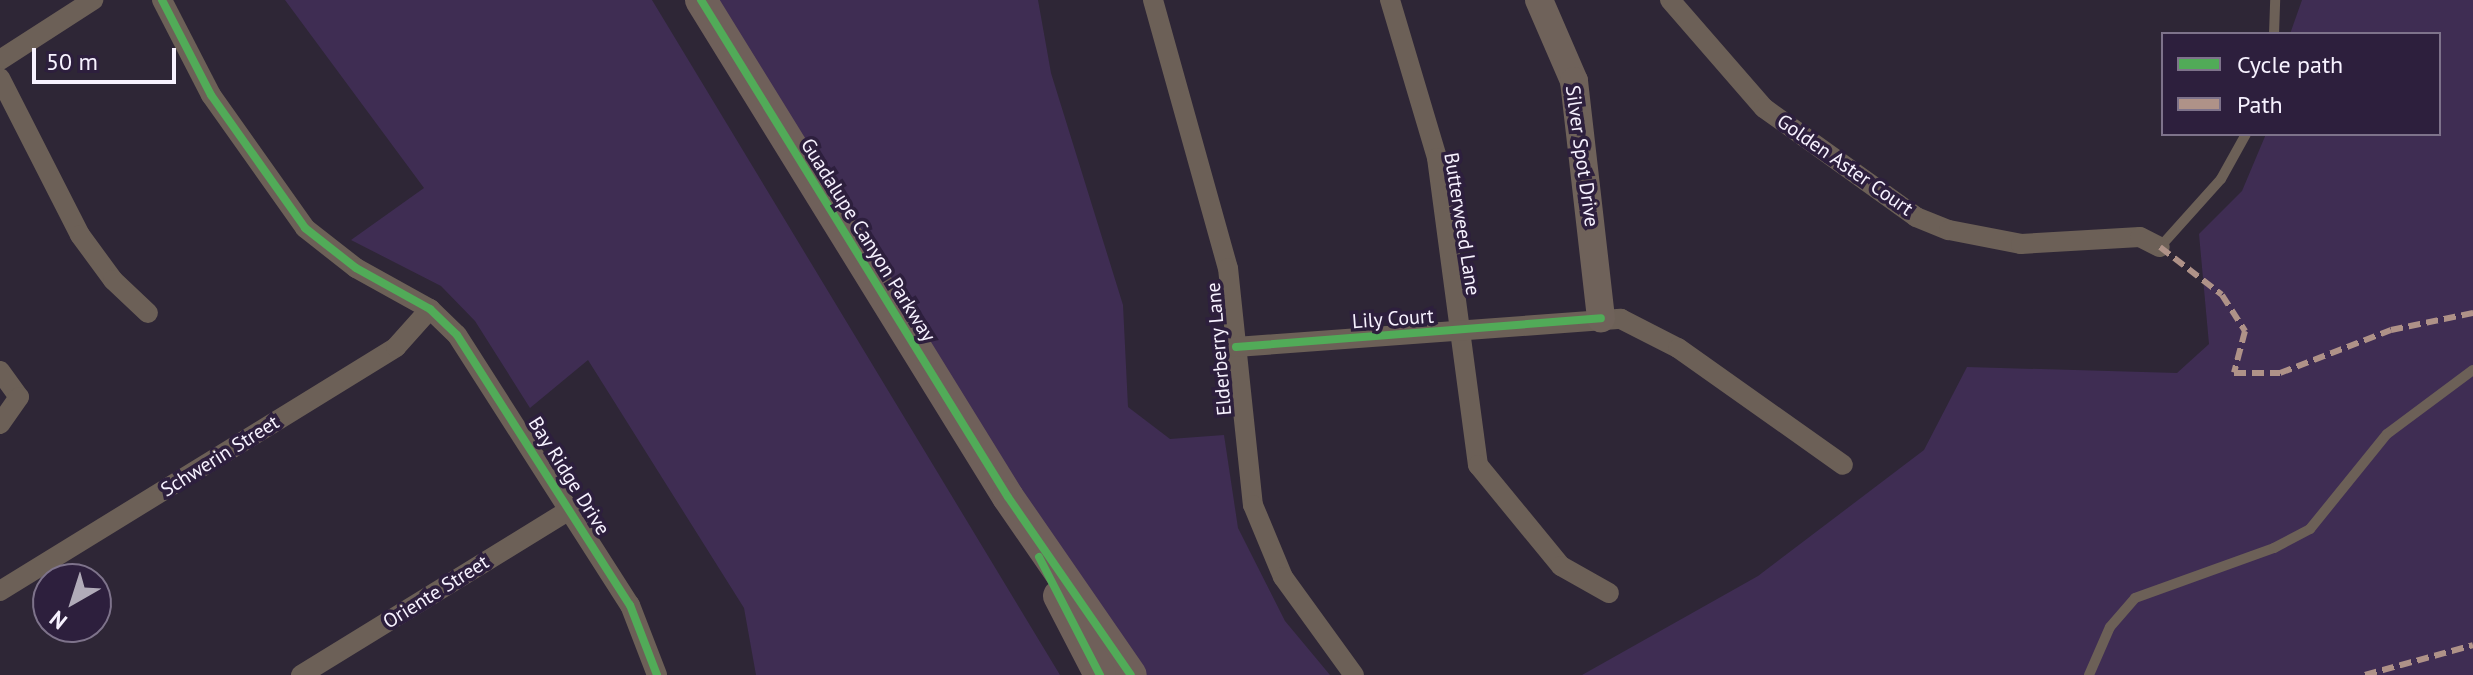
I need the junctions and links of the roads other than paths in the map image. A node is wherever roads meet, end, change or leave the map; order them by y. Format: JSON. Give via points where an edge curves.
{"nodes":[{"id":1,"x":93,"y":0,"type":"edge"},
{"id":2,"x":162,"y":0,"type":"edge"},
{"id":3,"x":701,"y":0,"type":"edge"},
{"id":4,"x":1153,"y":0,"type":"edge"},
{"id":5,"x":1390,"y":0,"type":"edge"},
{"id":6,"x":1539,"y":0,"type":"edge"},
{"id":7,"x":1670,"y":0,"type":"edge"},
{"id":8,"x":2275,"y":0,"type":"edge"},
{"id":9,"x":2274,"y":32,"type":"edge"},
{"id":10,"x":0,"y":60,"type":"edge"},
{"id":11,"x":0,"y":78,"type":"edge"},
{"id":12,"x":2245,"y":136,"type":"edge"},
{"id":13,"x":2160,"y":247,"type":"joint"},
{"id":14,"x":430,"y":309,"type":"junction"},
{"id":15,"x":148,"y":313,"type":"dead end"},
{"id":16,"x":1601,"y":318,"type":"junction"},
{"id":17,"x":1461,"y":329,"type":"junction"},
{"id":18,"x":1236,"y":347,"type":"junction"},
{"id":19,"x":2473,"y":370,"type":"edge"},
{"id":20,"x":0,"y":371,"type":"edge"},
{"id":21,"x":0,"y":424,"type":"edge"},
{"id":22,"x":1843,"y":465,"type":"dead end"},
{"id":23,"x":1008,"y":497,"type":"junction"},
{"id":24,"x":571,"y":509,"type":"junction"},
{"id":25,"x":0,"y":591,"type":"edge"},
{"id":26,"x":1609,"y":593,"type":"dead end"},
{"id":27,"x":301,"y":675,"type":"edge"},
{"id":28,"x":657,"y":675,"type":"edge"},
{"id":29,"x":1100,"y":675,"type":"edge"},
{"id":30,"x":1131,"y":675,"type":"edge"},
{"id":31,"x":1354,"y":675,"type":"edge"},
{"id":32,"x":2089,"y":675,"type":"edge"}],
"edges":[{"from":1,"to":10,"type":"street"},
{"from":2,"to":14,"type":"street","name":"Bay Ridge Drive","via":[[211,95],[305,228],[347,262]]},
{"from":3,"to":23,"type":"main road","name":"Guadalupe Canyon Parkway"},
{"from":4,"to":18,"type":"street","name":"Elderberry Lane","via":[[1228,268]]},
{"from":5,"to":17,"type":"street","name":"Butterweed Lane","via":[[1437,158]]},
{"from":6,"to":16,"type":"street","name":"Silver Spot Drive","via":[[1574,81]]},
{"from":7,"to":13,"type":"street","name":"Golden Aster Court","via":[[1764,108],[1916,217],[1964,234],[2021,244],[2140,237]]},
{"from":8,"to":9,"type":"lane"},
{"from":11,"to":15,"type":"street","via":[[80,235],[113,280]]},
{"from":12,"to":13,"type":"lane","via":[[2221,179]]},
{"from":14,"to":24,"type":"street","name":"Bay Ridge Drive","via":[[457,335]]},
{"from":14,"to":25,"type":"street","name":"Schwerin Street","via":[[396,347]]},
{"from":16,"to":17,"type":"street","name":"Lily Court"},
{"from":16,"to":22,"type":"street","name":"Lily Court","via":[[1643,327],[1678,348]]},
{"from":17,"to":18,"type":"street","name":"Lily Court"},
{"from":17,"to":26,"type":"street","name":"Butterweed Lane","via":[[1478,465],[1561,566]]},
{"from":18,"to":31,"type":"street","name":"Elderberry Lane","via":[[1245,463],[1260,525],[1283,577]]},
{"from":19,"to":32,"type":"lane","via":[[2387,434],[2310,529],[2135,598],[2110,627]]},
{"from":20,"to":21,"type":"street","via":[[19,397]]},
{"from":23,"to":29,"type":"main road","name":"Guadalupe Canyon Parkway"},
{"from":23,"to":30,"type":"main road","name":"Guadalupe Canyon Parkway"},
{"from":24,"to":27,"type":"street","name":"Oriente Street"},
{"from":24,"to":28,"type":"street","name":"Bay Ridge Drive","via":[[630,605]]}]}
